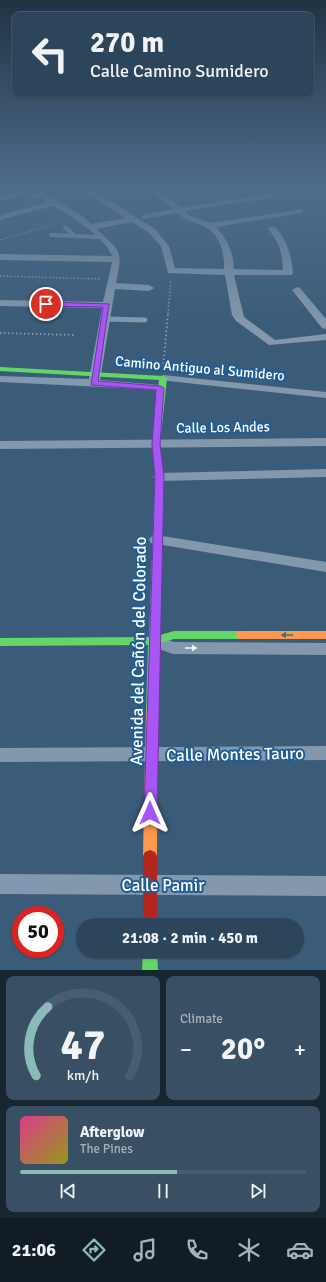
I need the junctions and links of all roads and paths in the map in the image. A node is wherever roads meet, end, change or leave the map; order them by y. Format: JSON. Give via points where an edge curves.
{"nodes":[{"id":1,"x":24,"y":233,"type":"edge"},
{"id":2,"x":97,"y":233,"type":"edge"},
{"id":3,"x":154,"y":233,"type":"edge"},
{"id":4,"x":216,"y":233,"type":"edge"},
{"id":5,"x":277,"y":233,"type":"edge"},
{"id":6,"x":51,"y":235,"type":"dead end"},
{"id":7,"x":74,"y":235,"type":"joint"},
{"id":8,"x":101,"y":237,"type":"junction"},
{"id":9,"x":0,"y":240,"type":"edge"},
{"id":10,"x":0,"y":257,"type":"edge"},
{"id":11,"x":117,"y":259,"type":"junction"},
{"id":12,"x":171,"y":271,"type":"junction"},
{"id":13,"x":229,"y":272,"type":"junction"},
{"id":14,"x":0,"y":276,"type":"edge"},
{"id":15,"x":112,"y":283,"type":"junction"},
{"id":16,"x":148,"y":288,"type":"dead end"},
{"id":17,"x":298,"y":290,"type":"dead end"},
{"id":18,"x":0,"y":304,"type":"edge"},
{"id":19,"x":107,"y":305,"type":"junction"},
{"id":20,"x":105,"y":319,"type":"junction"},
{"id":21,"x":145,"y":320,"type":"dead end"},
{"id":22,"x":326,"y":326,"type":"edge"},
{"id":23,"x":0,"y":333,"type":"edge"},
{"id":24,"x":75,"y":335,"type":"dead end"},
{"id":25,"x":326,"y":336,"type":"edge"},
{"id":26,"x":0,"y":369,"type":"edge"},
{"id":27,"x":94,"y":378,"type":"junction"},
{"id":28,"x":0,"y":379,"type":"edge"},
{"id":29,"x":161,"y":383,"type":"junction"},
{"id":30,"x":326,"y":395,"type":"edge"},
{"id":31,"x":326,"y":442,"type":"edge"},
{"id":32,"x":156,"y":444,"type":"junction"},
{"id":33,"x":0,"y":445,"type":"edge"},
{"id":34,"x":326,"y":474,"type":"edge"},
{"id":35,"x":159,"y":477,"type":"junction"},
{"id":36,"x":156,"y":540,"type":"junction"},
{"id":37,"x":326,"y":567,"type":"edge"},
{"id":38,"x":326,"y":636,"type":"edge"},
{"id":39,"x":154,"y":641,"type":"junction"},
{"id":40,"x":0,"y":642,"type":"edge"},
{"id":41,"x":326,"y":649,"type":"edge"},
{"id":42,"x":326,"y":753,"type":"edge"},
{"id":43,"x":0,"y":755,"type":"edge"},
{"id":44,"x":150,"y":755,"type":"junction"},
{"id":45,"x":0,"y":884,"type":"edge"},
{"id":46,"x":150,"y":886,"type":"junction"},
{"id":47,"x":326,"y":886,"type":"edge"},
{"id":48,"x":150,"y":918,"type":"edge"},
{"id":49,"x":150,"y":958,"type":"edge"},
{"id":50,"x":150,"y":970,"type":"edge"}],
"edges":[{"from":1,"to":9,"type":"path"},
{"from":2,"to":8,"type":"street"},
{"from":3,"to":12,"type":"street","via":[[165,246]]},
{"from":4,"to":13,"type":"street","via":[[229,254]]},
{"from":5,"to":13,"type":"street","via":[[283,242],[288,273]]},
{"from":6,"to":7,"type":"lane"},
{"from":7,"to":8,"type":"lane"},
{"from":8,"to":11,"type":"street","via":[[113,248]]},
{"from":10,"to":11,"type":"street"},
{"from":11,"to":15,"type":"street"},
{"from":12,"to":13,"type":"street"},
{"from":12,"to":29,"type":"path"},
{"from":13,"to":25,"type":"street","via":[[237,315],[274,343]]},
{"from":14,"to":15,"type":"path"},
{"from":15,"to":16,"type":"street"},
{"from":15,"to":19,"type":"street"},
{"from":17,"to":22,"type":"street"},
{"from":18,"to":19,"type":"street"},
{"from":19,"to":20,"type":"street"},
{"from":20,"to":21,"type":"lane"},
{"from":20,"to":27,"type":"street"},
{"from":23,"to":24,"type":"path"},
{"from":26,"to":27,"type":"main road","name":"Camino Antiguo al Sumidero"},
{"from":27,"to":28,"type":"street","name":"Camino Antiguo al Sumidero"},
{"from":27,"to":29,"type":"street","name":"Camino Antiguo al Sumidero"},
{"from":29,"to":30,"type":"street","name":"Camino Antiguo al Sumidero"},
{"from":29,"to":32,"type":"main road","name":"Avenida del Cañón del Colorado"},
{"from":31,"to":32,"type":"street","name":"Calle Los Andes"},
{"from":32,"to":33,"type":"street","name":"Calle Los Andes"},
{"from":32,"to":35,"type":"main road","name":"Avenida del Cañón del Colorado"},
{"from":34,"to":35,"type":"street"},
{"from":35,"to":36,"type":"main road","name":"Avenida del Cañón del Colorado"},
{"from":36,"to":37,"type":"street"},
{"from":36,"to":39,"type":"main road","name":"Avenida del Cañón del Colorado"},
{"from":38,"to":39,"type":"main road","one_way":true,"via":[[174,635]]},
{"from":39,"to":40,"type":"main road"},
{"from":39,"to":41,"type":"street","one_way":true,"via":[[173,648]]},
{"from":39,"to":44,"type":"main road","name":"Avenida del Cañón del Colorado"},
{"from":42,"to":44,"type":"street","name":"Calle Montes Tauro"},
{"from":43,"to":44,"type":"street","name":"Calle Montes Tauro"},
{"from":44,"to":46,"type":"main road","name":"Avenida del Cañón del Colorado"},
{"from":45,"to":46,"type":"street","name":"Calle Pamir"},
{"from":46,"to":47,"type":"street","name":"Calle Pamir"},
{"from":46,"to":48,"type":"main road","name":"Avenida del Cañón del Colorado"},
{"from":49,"to":50,"type":"main road"}]}
